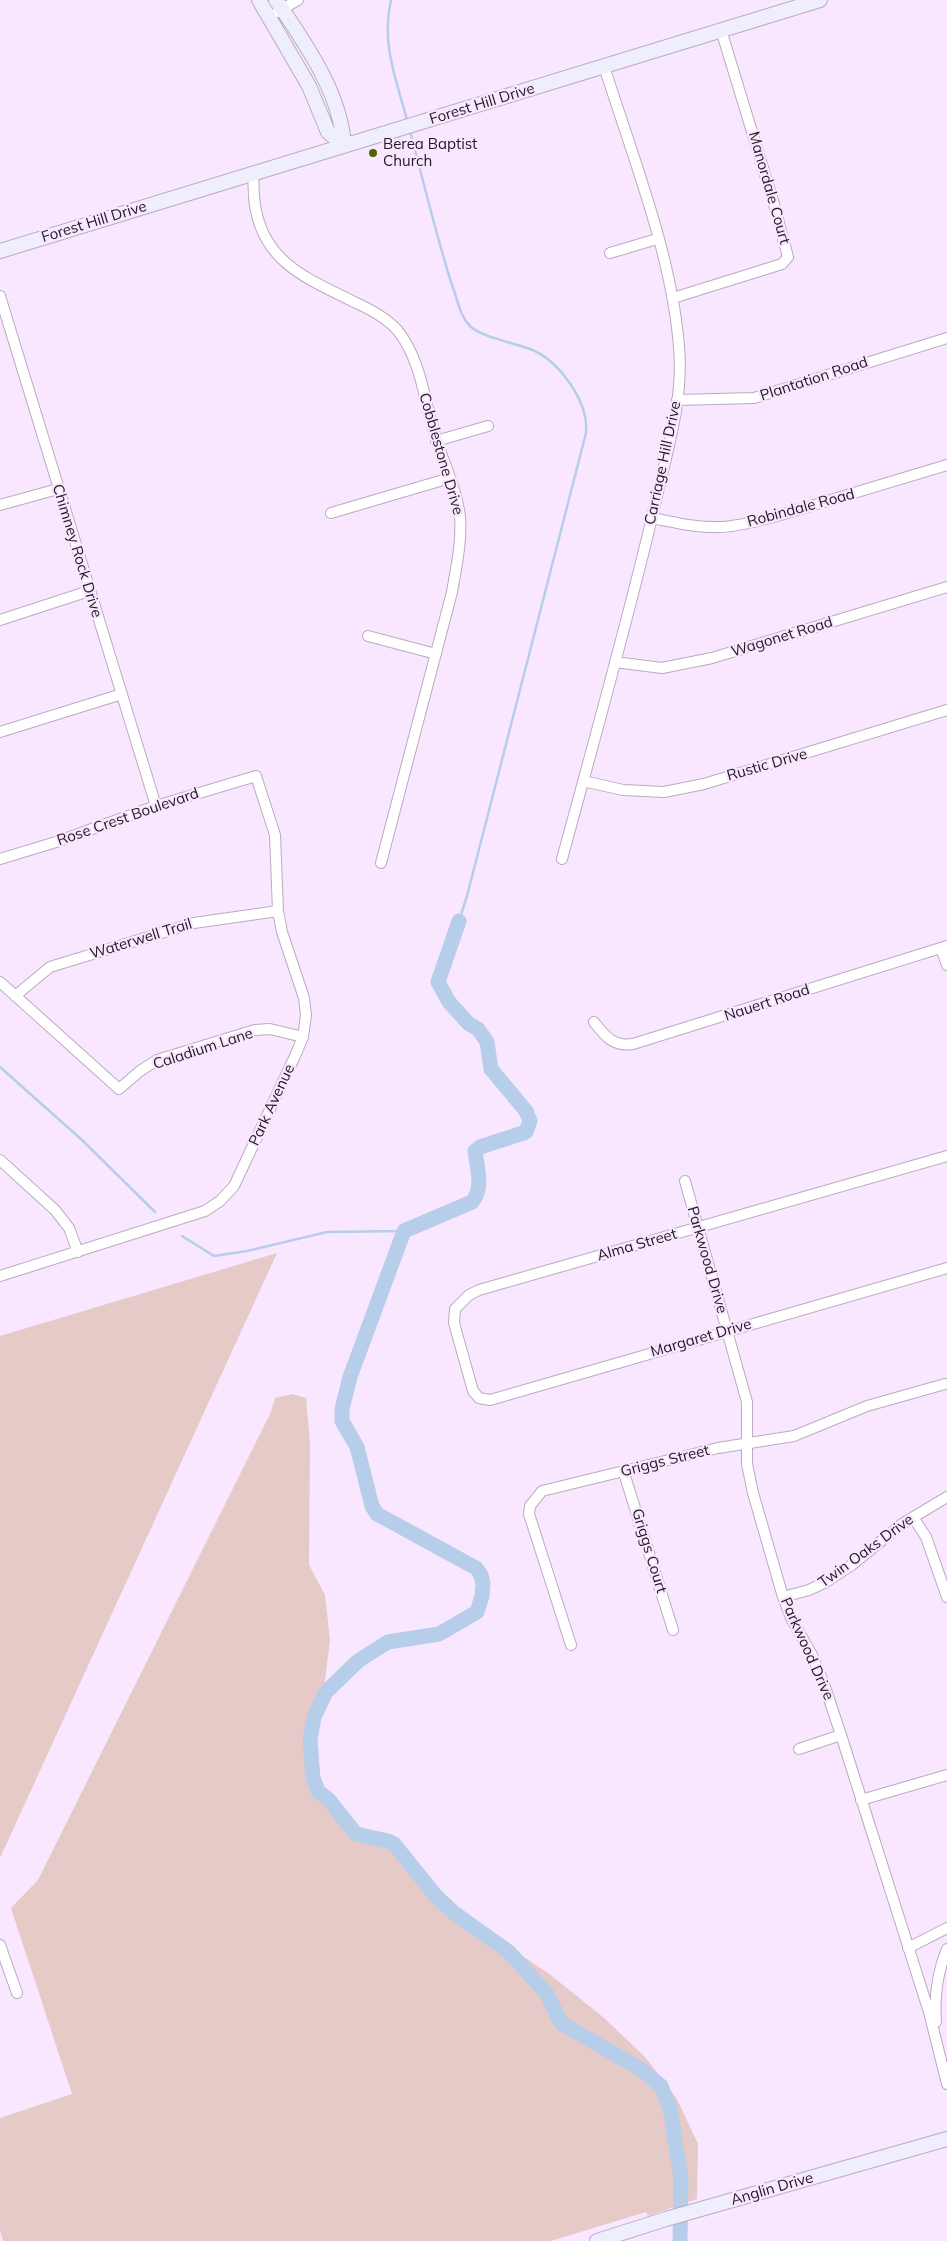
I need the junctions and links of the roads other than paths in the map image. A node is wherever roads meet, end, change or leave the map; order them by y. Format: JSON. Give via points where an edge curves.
{"nodes":[{"id":1,"x":259,"y":0,"type":"edge"},
{"id":2,"x":298,"y":0,"type":"edge"},
{"id":3,"x":820,"y":0,"type":"edge"},
{"id":4,"x":279,"y":4,"type":"edge"},
{"id":5,"x":268,"y":17,"type":"junction"},
{"id":6,"x":721,"y":30,"type":"junction"},
{"id":7,"x":604,"y":66,"type":"junction"},
{"id":8,"x":344,"y":146,"type":"junction"},
{"id":9,"x":253,"y":174,"type":"junction"},
{"id":10,"x":658,"y":239,"type":"junction"},
{"id":11,"x":0,"y":251,"type":"edge"},
{"id":12,"x":610,"y":253,"type":"dead end"},
{"id":13,"x":0,"y":296,"type":"edge"},
{"id":14,"x":673,"y":298,"type":"junction"},
{"id":15,"x":947,"y":338,"type":"edge"},
{"id":16,"x":677,"y":400,"type":"junction"},
{"id":17,"x":488,"y":426,"type":"dead end"},
{"id":18,"x":436,"y":441,"type":"junction"},
{"id":19,"x":947,"y":465,"type":"edge"},
{"id":20,"x":450,"y":478,"type":"junction"},
{"id":21,"x":58,"y":489,"type":"junction"},
{"id":22,"x":0,"y":505,"type":"edge"},
{"id":23,"x":331,"y":513,"type":"dead end"},
{"id":24,"x":652,"y":518,"type":"junction"},
{"id":25,"x":947,"y":587,"type":"edge"},
{"id":26,"x":89,"y":590,"type":"junction"},
{"id":27,"x":0,"y":620,"type":"edge"},
{"id":28,"x":368,"y":636,"type":"dead end"},
{"id":29,"x":436,"y":654,"type":"junction"},
{"id":30,"x":615,"y":662,"type":"junction"},
{"id":31,"x":122,"y":694,"type":"junction"},
{"id":32,"x":947,"y":710,"type":"edge"},
{"id":33,"x":0,"y":732,"type":"edge"},
{"id":34,"x":256,"y":776,"type":"joint"},
{"id":35,"x":583,"y":781,"type":"junction"},
{"id":36,"x":156,"y":806,"type":"junction"},
{"id":37,"x":0,"y":859,"type":"edge"},
{"id":38,"x":562,"y":859,"type":"dead end"},
{"id":39,"x":381,"y":863,"type":"dead end"},
{"id":40,"x":278,"y":911,"type":"junction"},
{"id":41,"x":944,"y":947,"type":"edge"},
{"id":42,"x":947,"y":965,"type":"edge"},
{"id":43,"x":0,"y":982,"type":"edge"},
{"id":44,"x":15,"y":996,"type":"junction"},
{"id":45,"x":594,"y":1022,"type":"dead end"},
{"id":46,"x":303,"y":1037,"type":"junction"},
{"id":47,"x":947,"y":1156,"type":"edge"},
{"id":48,"x":0,"y":1160,"type":"edge"},
{"id":49,"x":685,"y":1181,"type":"dead end"},
{"id":50,"x":698,"y":1228,"type":"junction"},
{"id":51,"x":78,"y":1252,"type":"junction"},
{"id":52,"x":947,"y":1268,"type":"edge"},
{"id":53,"x":0,"y":1276,"type":"edge"},
{"id":54,"x":728,"y":1330,"type":"junction"},
{"id":55,"x":468,"y":1376,"type":"joint"},
{"id":56,"x":945,"y":1384,"type":"dead end"},
{"id":57,"x":746,"y":1444,"type":"junction"},
{"id":58,"x":624,"y":1472,"type":"junction"},
{"id":59,"x":947,"y":1497,"type":"edge"},
{"id":60,"x":913,"y":1517,"type":"junction"},
{"id":61,"x":783,"y":1597,"type":"junction"},
{"id":62,"x":947,"y":1597,"type":"edge"},
{"id":63,"x":673,"y":1630,"type":"dead end"},
{"id":64,"x":571,"y":1645,"type":"dead end"},
{"id":65,"x":841,"y":1735,"type":"junction"},
{"id":66,"x":799,"y":1749,"type":"dead end"},
{"id":67,"x":947,"y":1775,"type":"edge"},
{"id":68,"x":861,"y":1800,"type":"junction"},
{"id":69,"x":947,"y":1928,"type":"edge"},
{"id":70,"x":0,"y":1945,"type":"edge"},
{"id":71,"x":908,"y":1948,"type":"junction"},
{"id":72,"x":947,"y":1950,"type":"edge"},
{"id":73,"x":17,"y":1993,"type":"dead end"},
{"id":74,"x":938,"y":2048,"type":"junction"},
{"id":75,"x":947,"y":2084,"type":"edge"},
{"id":76,"x":947,"y":2140,"type":"edge"},
{"id":77,"x":597,"y":2241,"type":"edge"}],
"edges":[{"from":1,"to":5,"type":"main road"},
{"from":2,"to":4,"type":"street"},
{"from":3,"to":6,"type":"main road","name":"Forest Hill Drive"},
{"from":4,"to":5,"type":"street"},
{"from":4,"to":8,"type":"main road","via":[[321,73],[343,126]]},
{"from":5,"to":8,"type":"main road","via":[[310,86],[328,132]]},
{"from":6,"to":7,"type":"main road","name":"Forest Hill Drive"},
{"from":6,"to":14,"type":"street","name":"Manordale Court","via":[[788,257],[782,264]]},
{"from":7,"to":8,"type":"main road","name":"Forest Hill Drive"},
{"from":7,"to":10,"type":"street","name":"Carriage Hill Drive"},
{"from":8,"to":9,"type":"main road","name":"Forest Hill Drive"},
{"from":9,"to":11,"type":"main road","name":"Forest Hill Drive"},
{"from":9,"to":18,"type":"street","name":"Cobblestone Drive","via":[[256,211],[276,254],[296,272],[370,310],[398,331],[419,376]]},
{"from":10,"to":12,"type":"street"},
{"from":10,"to":14,"type":"street","name":"Carriage Hill Drive"},
{"from":13,"to":21,"type":"street","name":"Chimney Rock Drive"},
{"from":14,"to":16,"type":"street","name":"Carriage Hill Drive","via":[[680,350]]},
{"from":15,"to":16,"type":"street","name":"Plantation Road","via":[[754,398]]},
{"from":16,"to":24,"type":"street","name":"Carriage Hill Drive"},
{"from":17,"to":18,"type":"street"},
{"from":18,"to":20,"type":"street","name":"Cobblestone Drive"},
{"from":19,"to":24,"type":"street","name":"Robindale Road","via":[[745,524],[700,526]]},
{"from":20,"to":23,"type":"street"},
{"from":20,"to":29,"type":"street","name":"Cobblestone Drive","via":[[460,516],[458,558]]},
{"from":21,"to":22,"type":"street"},
{"from":21,"to":26,"type":"street","name":"Chimney Rock Drive"},
{"from":24,"to":30,"type":"street","name":"Carriage Hill Drive"},
{"from":25,"to":30,"type":"street","name":"Wagonet Road","via":[[712,658],[662,668]]},
{"from":26,"to":27,"type":"street"},
{"from":26,"to":31,"type":"street","name":"Chimney Rock Drive"},
{"from":28,"to":29,"type":"street"},
{"from":29,"to":39,"type":"street","name":"Cobblestone Drive"},
{"from":30,"to":35,"type":"street","name":"Carriage Hill Drive"},
{"from":31,"to":33,"type":"street"},
{"from":31,"to":36,"type":"street","name":"Chimney Rock Drive"},
{"from":32,"to":35,"type":"street","name":"Rustic Drive","via":[[704,784],[664,792],[623,790]]},
{"from":34,"to":36,"type":"street","name":"Rose Crest Boulevard"},
{"from":34,"to":40,"type":"street","name":"Park Avenue","via":[[275,835]]},
{"from":35,"to":38,"type":"street","name":"Carriage Hill Drive"},
{"from":36,"to":37,"type":"street","name":"Rose Crest Boulevard"},
{"from":40,"to":44,"type":"street","name":"Waterwell Trail","via":[[194,923],[50,967]]},
{"from":40,"to":46,"type":"street","name":"Park Avenue","via":[[304,998]]},
{"from":41,"to":42,"type":"street"},
{"from":41,"to":45,"type":"street","name":"Nauert Road","via":[[632,1044],[613,1043]]},
{"from":43,"to":44,"type":"street","name":"Caladium Lane"},
{"from":44,"to":46,"type":"street","name":"Caladium Lane","via":[[119,1089],[157,1060],[255,1030],[270,1029]]},
{"from":46,"to":51,"type":"street","name":"Park Avenue","via":[[234,1186],[220,1201],[205,1211]]},
{"from":47,"to":50,"type":"street","name":"Alma Street"},
{"from":48,"to":51,"type":"street","via":[[56,1210],[69,1228]]},
{"from":49,"to":50,"type":"street","name":"Parkwood Drive"},
{"from":50,"to":54,"type":"street","name":"Parkwood Drive"},
{"from":50,"to":55,"type":"street","name":"Alma Street","via":[[479,1290],[469,1296],[454,1314]]},
{"from":51,"to":53,"type":"street","name":"Park Avenue"},
{"from":52,"to":54,"type":"street","name":"Margaret Drive"},
{"from":54,"to":55,"type":"street","name":"Margaret Drive","via":[[490,1400],[479,1398]]},
{"from":54,"to":57,"type":"street","name":"Parkwood Drive","via":[[747,1402]]},
{"from":56,"to":57,"type":"street","name":"Griggs Street","via":[[867,1406],[794,1436]]},
{"from":57,"to":58,"type":"street","name":"Griggs Street"},
{"from":57,"to":61,"type":"street","name":"Parkwood Drive","via":[[753,1494]]},
{"from":58,"to":63,"type":"street","name":"Griggs Court"},
{"from":58,"to":64,"type":"street","name":"Griggs Street","via":[[542,1491],[530,1506],[529,1514]]},
{"from":59,"to":60,"type":"street","name":"Twin Oaks Drive"},
{"from":60,"to":61,"type":"street","name":"Twin Oaks Drive","via":[[826,1582]]},
{"from":60,"to":62,"type":"street","via":[[926,1537]]},
{"from":61,"to":65,"type":"street","name":"Parkwood Drive","via":[[812,1655]]},
{"from":65,"to":66,"type":"street"},
{"from":65,"to":68,"type":"street","name":"Parkwood Drive"},
{"from":67,"to":68,"type":"street"},
{"from":68,"to":71,"type":"street","name":"Parkwood Drive"},
{"from":69,"to":71,"type":"street"},
{"from":70,"to":73,"type":"street"},
{"from":71,"to":74,"type":"street","name":"Parkwood Drive"},
{"from":72,"to":74,"type":"street","via":[[935,1990]]},
{"from":74,"to":75,"type":"street","name":"Parkwood Drive"},
{"from":76,"to":77,"type":"main road","name":"Anglin Drive"}]}
